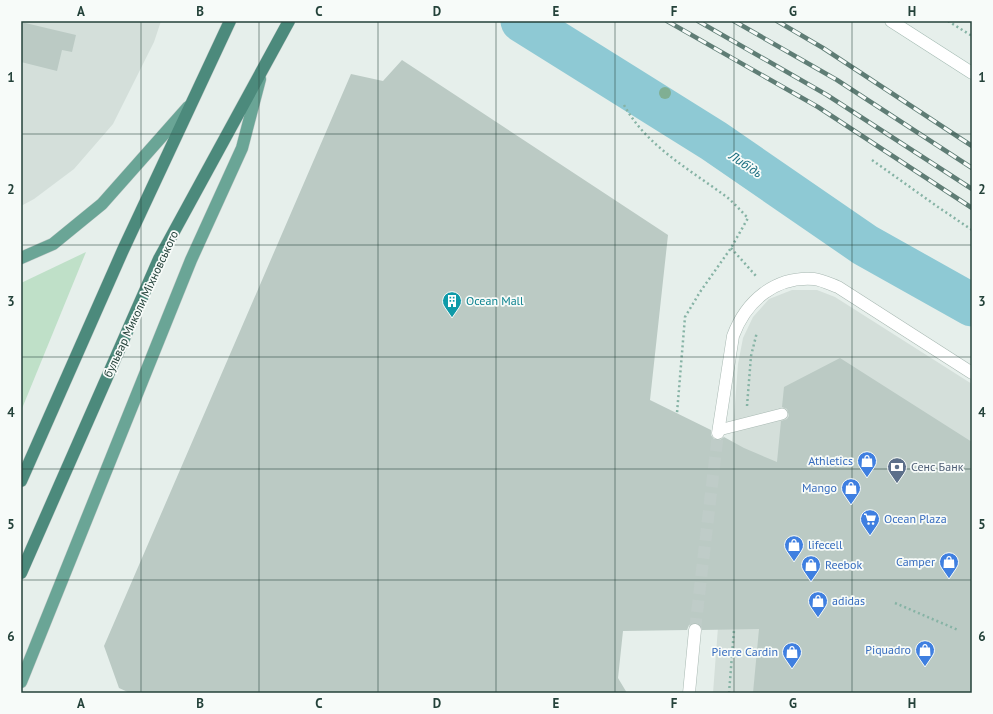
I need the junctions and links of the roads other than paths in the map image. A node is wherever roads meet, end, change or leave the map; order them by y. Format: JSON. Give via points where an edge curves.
{"nodes":[{"id":1,"x":230,"y":21,"type":"edge"},
{"id":2,"x":288,"y":21,"type":"edge"},
{"id":3,"x":891,"y":21,"type":"edge"},
{"id":4,"x":261,"y":72,"type":"junction"},
{"id":5,"x":972,"y":73,"type":"edge"},
{"id":6,"x":192,"y":104,"type":"junction"},
{"id":7,"x":21,"y":258,"type":"edge"},
{"id":8,"x":972,"y":373,"type":"edge"},
{"id":9,"x":782,"y":414,"type":"dead end"},
{"id":10,"x":718,"y":432,"type":"joint"},
{"id":11,"x":21,"y":481,"type":"edge"},
{"id":12,"x":21,"y":574,"type":"edge"},
{"id":13,"x":695,"y":630,"type":"tunnel mouth"},
{"id":14,"x":21,"y":682,"type":"edge"},
{"id":15,"x":689,"y":693,"type":"edge"}],
"edges":[{"from":1,"to":6,"type":"highway"},
{"from":2,"to":4,"type":"highway","name":"бульвар Миколи Міхновського"},
{"from":3,"to":5,"type":"street"},
{"from":4,"to":12,"type":"highway","name":"бульвар Миколи Міхновського","via":[[159,259]]},
{"from":4,"to":14,"type":"main road","via":[[242,148],[191,260]]},
{"from":6,"to":7,"type":"main road","via":[[102,204],[53,244]]},
{"from":6,"to":11,"type":"highway","via":[[123,250]]},
{"from":8,"to":10,"type":"street","via":[[838,286],[815,279],[788,280],[768,290],[752,303],[738,323],[733,336]]},
{"from":9,"to":10,"type":"lane","via":[[746,422]]},
{"from":13,"to":15,"type":"street"}]}
